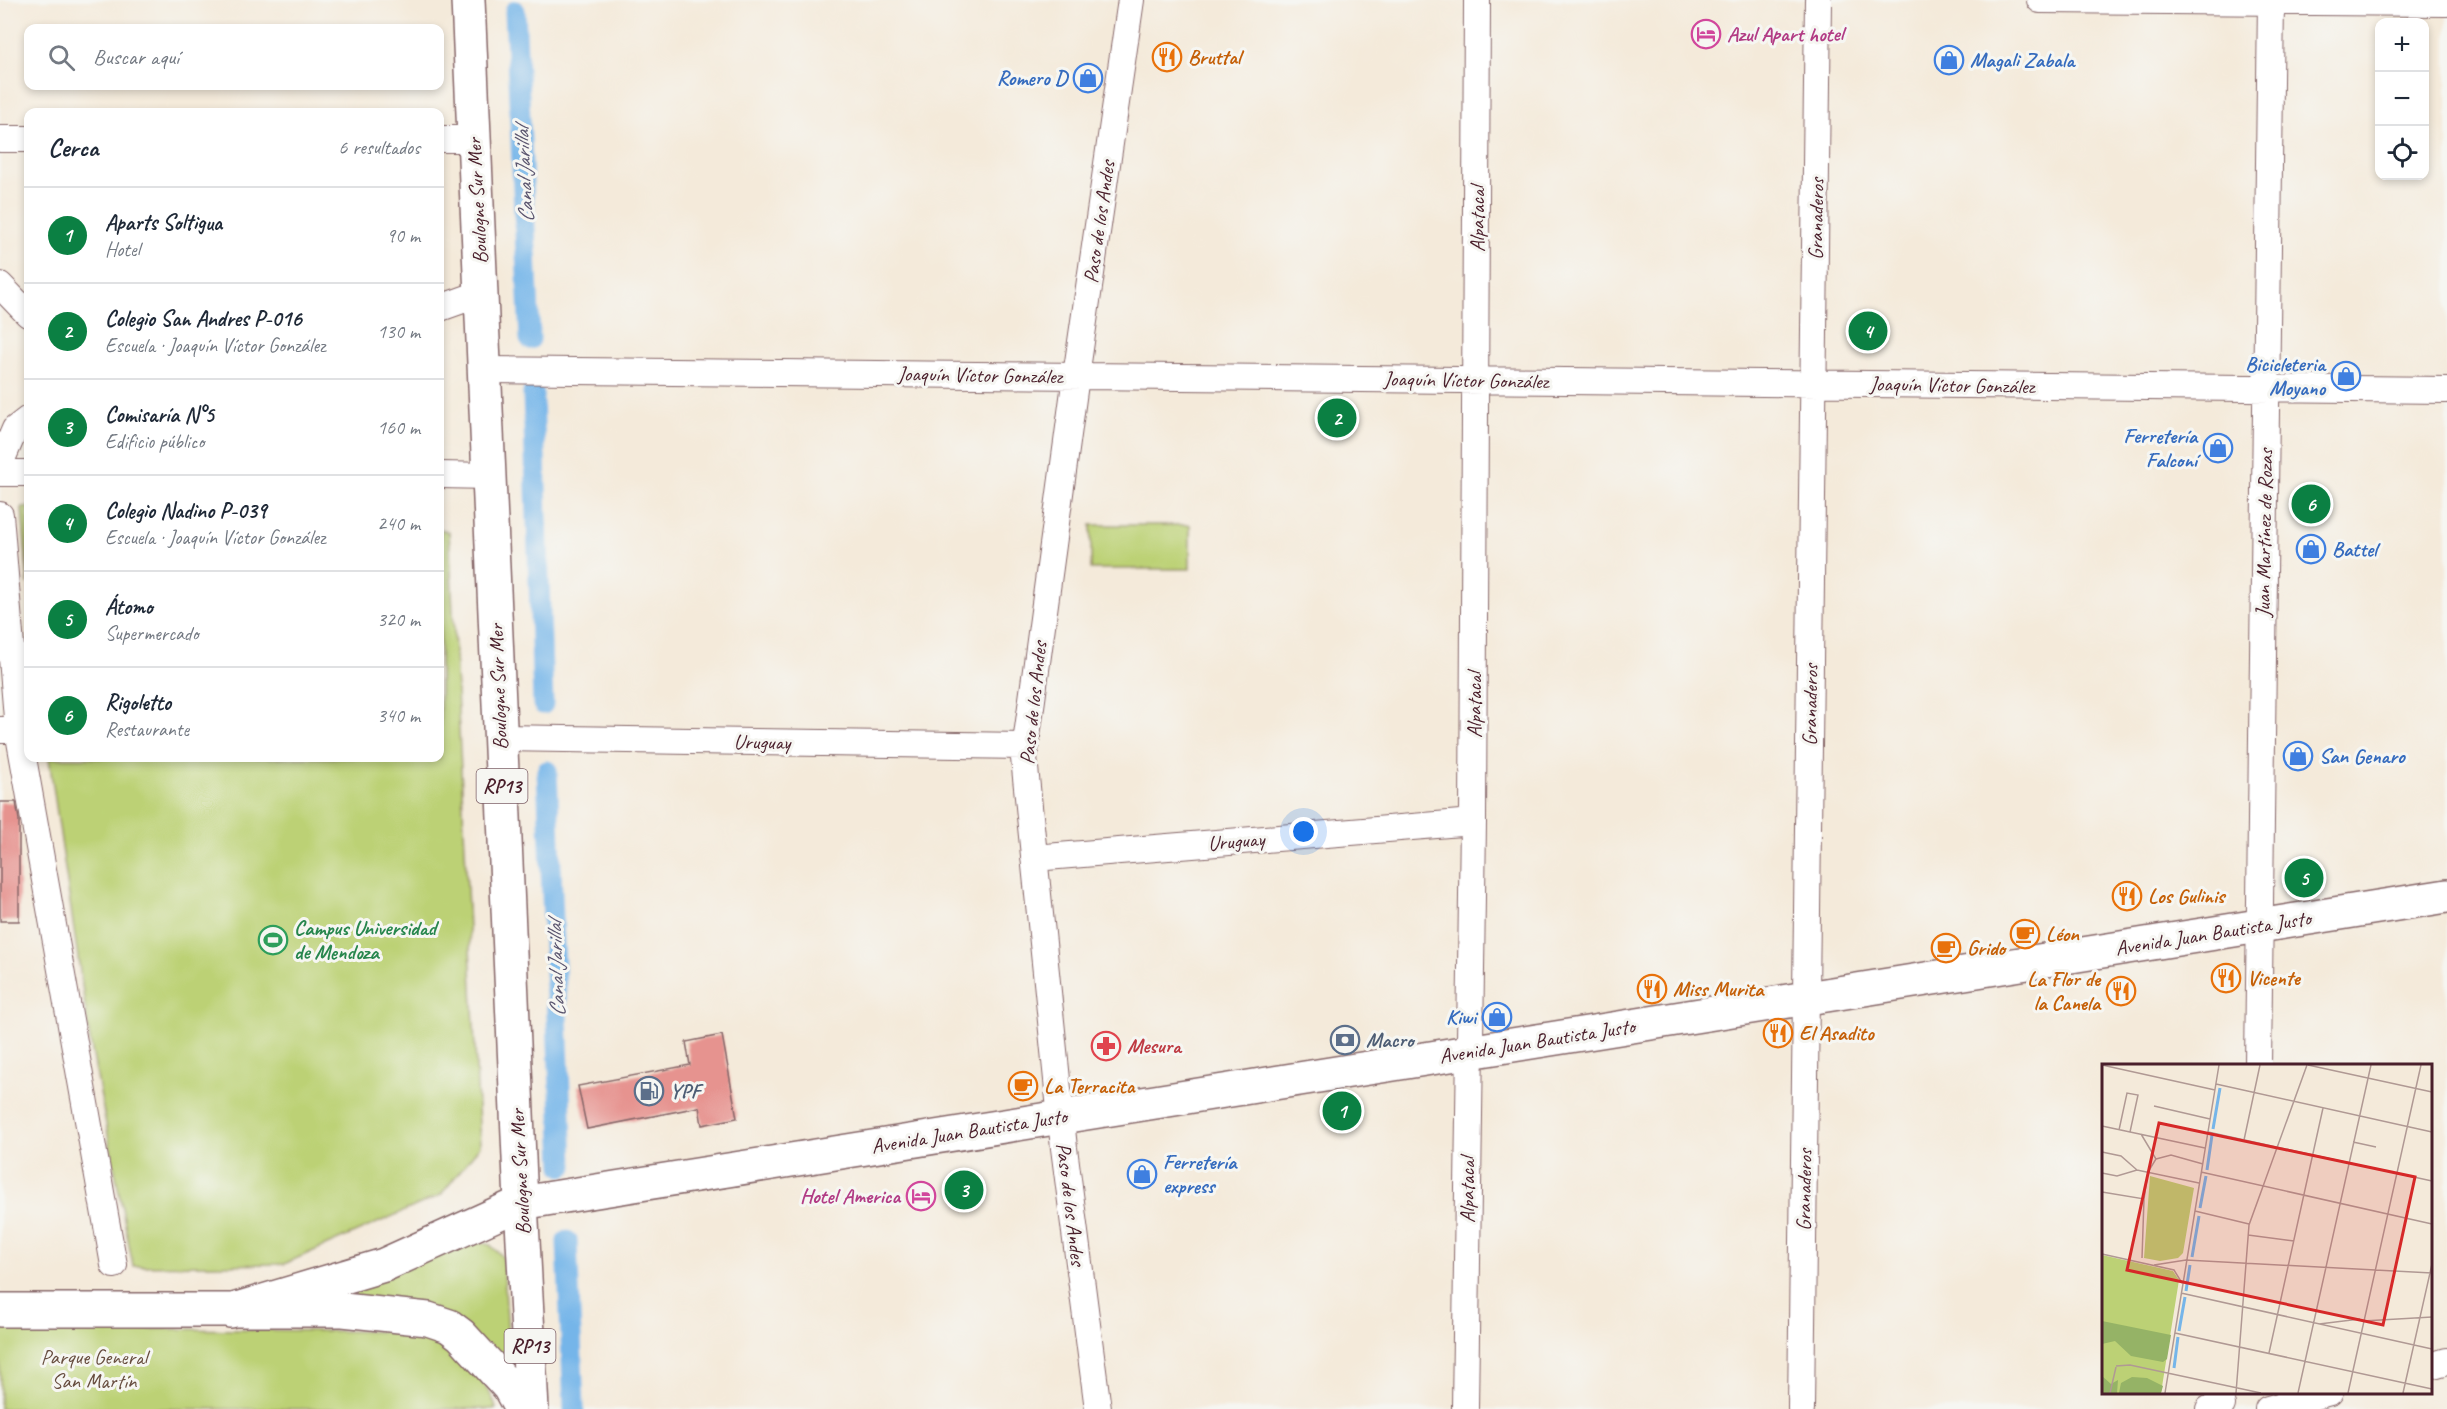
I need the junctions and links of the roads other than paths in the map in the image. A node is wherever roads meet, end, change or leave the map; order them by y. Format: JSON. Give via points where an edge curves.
{"nodes":[{"id":1,"x":468,"y":0,"type":"edge"},
{"id":2,"x":1131,"y":0,"type":"edge"},
{"id":3,"x":1477,"y":0,"type":"edge"},
{"id":4,"x":1818,"y":0,"type":"edge"},
{"id":5,"x":2040,"y":0,"type":"edge"},
{"id":6,"x":2271,"y":1,"type":"edge"},
{"id":7,"x":2447,"y":3,"type":"edge"},
{"id":8,"x":0,"y":139,"type":"edge"},
{"id":9,"x":24,"y":139,"type":"edge"},
{"id":10,"x":444,"y":139,"type":"edge"},
{"id":11,"x":473,"y":139,"type":"junction"},
{"id":12,"x":0,"y":285,"type":"edge"},
{"id":13,"x":482,"y":293,"type":"junction"},
{"id":14,"x":444,"y":307,"type":"edge"},
{"id":15,"x":24,"y":310,"type":"edge"},
{"id":16,"x":485,"y":370,"type":"junction"},
{"id":17,"x":1076,"y":376,"type":"junction"},
{"id":18,"x":1476,"y":380,"type":"junction"},
{"id":19,"x":1814,"y":384,"type":"junction"},
{"id":20,"x":2266,"y":388,"type":"junction"},
{"id":21,"x":2447,"y":390,"type":"edge"},
{"id":22,"x":24,"y":422,"type":"edge"},
{"id":23,"x":0,"y":464,"type":"edge"},
{"id":24,"x":0,"y":472,"type":"edge"},
{"id":25,"x":24,"y":473,"type":"edge"},
{"id":26,"x":444,"y":475,"type":"edge"},
{"id":27,"x":489,"y":476,"type":"junction"},
{"id":28,"x":0,"y":515,"type":"edge"},
{"id":29,"x":9,"y":730,"type":"edge"},
{"id":30,"x":500,"y":738,"type":"junction"},
{"id":31,"x":1024,"y":747,"type":"junction"},
{"id":32,"x":1473,"y":822,"type":"junction"},
{"id":33,"x":1034,"y":858,"type":"junction"},
{"id":34,"x":2447,"y":896,"type":"edge"},
{"id":35,"x":2259,"y":926,"type":"junction"},
{"id":36,"x":1807,"y":998,"type":"junction"},
{"id":37,"x":1468,"y":1052,"type":"junction"},
{"id":38,"x":2258,"y":1064,"type":"edge"},
{"id":39,"x":1060,"y":1117,"type":"junction"},
{"id":40,"x":521,"y":1203,"type":"junction"},
{"id":41,"x":114,"y":1264,"type":"dead end"},
{"id":42,"x":0,"y":1310,"type":"edge"},
{"id":43,"x":230,"y":1311,"type":"junction"},
{"id":44,"x":2447,"y":1361,"type":"edge"},
{"id":45,"x":2432,"y":1365,"type":"edge"},
{"id":46,"x":2323,"y":1394,"type":"edge"},
{"id":47,"x":521,"y":1409,"type":"edge"},
{"id":48,"x":532,"y":1409,"type":"edge"},
{"id":49,"x":1098,"y":1409,"type":"edge"},
{"id":50,"x":1466,"y":1409,"type":"edge"},
{"id":51,"x":1801,"y":1409,"type":"edge"},
{"id":52,"x":2268,"y":1409,"type":"edge"}],
"edges":[{"from":1,"to":11,"type":"main road","name":"Boulogne Sur Mer","number":"RP13"},
{"from":2,"to":17,"type":"street","name":"Paso de los Andes"},
{"from":3,"to":18,"type":"street","name":"Alpatacal"},
{"from":4,"to":19,"type":"street","name":"Granaderos"},
{"from":5,"to":6,"type":"street"},
{"from":6,"to":7,"type":"street"},
{"from":6,"to":20,"type":"street","name":"Juan Martínez de Rozas"},
{"from":8,"to":9,"type":"street"},
{"from":10,"to":11,"type":"street"},
{"from":11,"to":13,"type":"main road","name":"Boulogne Sur Mer","number":"RP13"},
{"from":12,"to":15,"type":"street"},
{"from":13,"to":14,"type":"street"},
{"from":13,"to":16,"type":"main road","name":"Boulogne Sur Mer","number":"RP13"},
{"from":16,"to":17,"type":"street","name":"Joaquín Víctor González"},
{"from":16,"to":27,"type":"main road","name":"Boulogne Sur Mer","number":"RP13"},
{"from":17,"to":18,"type":"street","name":"Joaquín Víctor González"},
{"from":17,"to":31,"type":"street","name":"Paso de los Andes"},
{"from":18,"to":19,"type":"street","name":"Joaquín Víctor González"},
{"from":18,"to":32,"type":"street","name":"Alpatacal"},
{"from":19,"to":20,"type":"street","name":"Joaquín Víctor González"},
{"from":19,"to":36,"type":"street","name":"Granaderos"},
{"from":20,"to":21,"type":"street","name":"Joaquín Víctor González"},
{"from":20,"to":35,"type":"street","name":"Juan Martínez de Rozas"},
{"from":22,"to":23,"type":"street","via":[[15,429]]},
{"from":24,"to":25,"type":"street"},
{"from":26,"to":27,"type":"street"},
{"from":27,"to":30,"type":"main road","name":"Boulogne Sur Mer","number":"RP13"},
{"from":28,"to":29,"type":"street"},
{"from":29,"to":41,"type":"street"},
{"from":30,"to":31,"type":"street","name":"Uruguay"},
{"from":30,"to":40,"type":"main road","name":"Boulogne Sur Mer","number":"RP13"},
{"from":31,"to":33,"type":"street","name":"Paso de los Andes"},
{"from":32,"to":33,"type":"street","name":"Uruguay"},
{"from":32,"to":37,"type":"street","name":"Alpatacal"},
{"from":33,"to":39,"type":"street","name":"Paso de los Andes"},
{"from":34,"to":35,"type":"main road","name":"Avenida Juan Bautista Justo"},
{"from":35,"to":36,"type":"main road","name":"Avenida Juan Bautista Justo"},
{"from":35,"to":38,"type":"street","name":"Juan Martínez de Rozas"},
{"from":36,"to":37,"type":"main road","name":"Avenida Juan Bautista Justo"},
{"from":36,"to":51,"type":"street","name":"Granaderos"},
{"from":37,"to":39,"type":"main road","name":"Avenida Juan Bautista Justo"},
{"from":37,"to":50,"type":"street","name":"Alpatacal"},
{"from":39,"to":40,"type":"main road","name":"Avenida Juan Bautista Justo"},
{"from":39,"to":49,"type":"street","name":"Paso de los Andes"},
{"from":40,"to":43,"type":"main road","name":"Avenida Juan Bautista Justo","via":[[384,1264]]},
{"from":40,"to":48,"type":"main road","name":"Boulogne Sur Mer","number":"RP13"},
{"from":42,"to":43,"type":"main road"},
{"from":43,"to":47,"type":"main road","via":[[343,1310],[428,1318],[461,1335],[509,1387]]},
{"from":44,"to":45,"type":"street"},
{"from":46,"to":52,"type":"street"}]}
